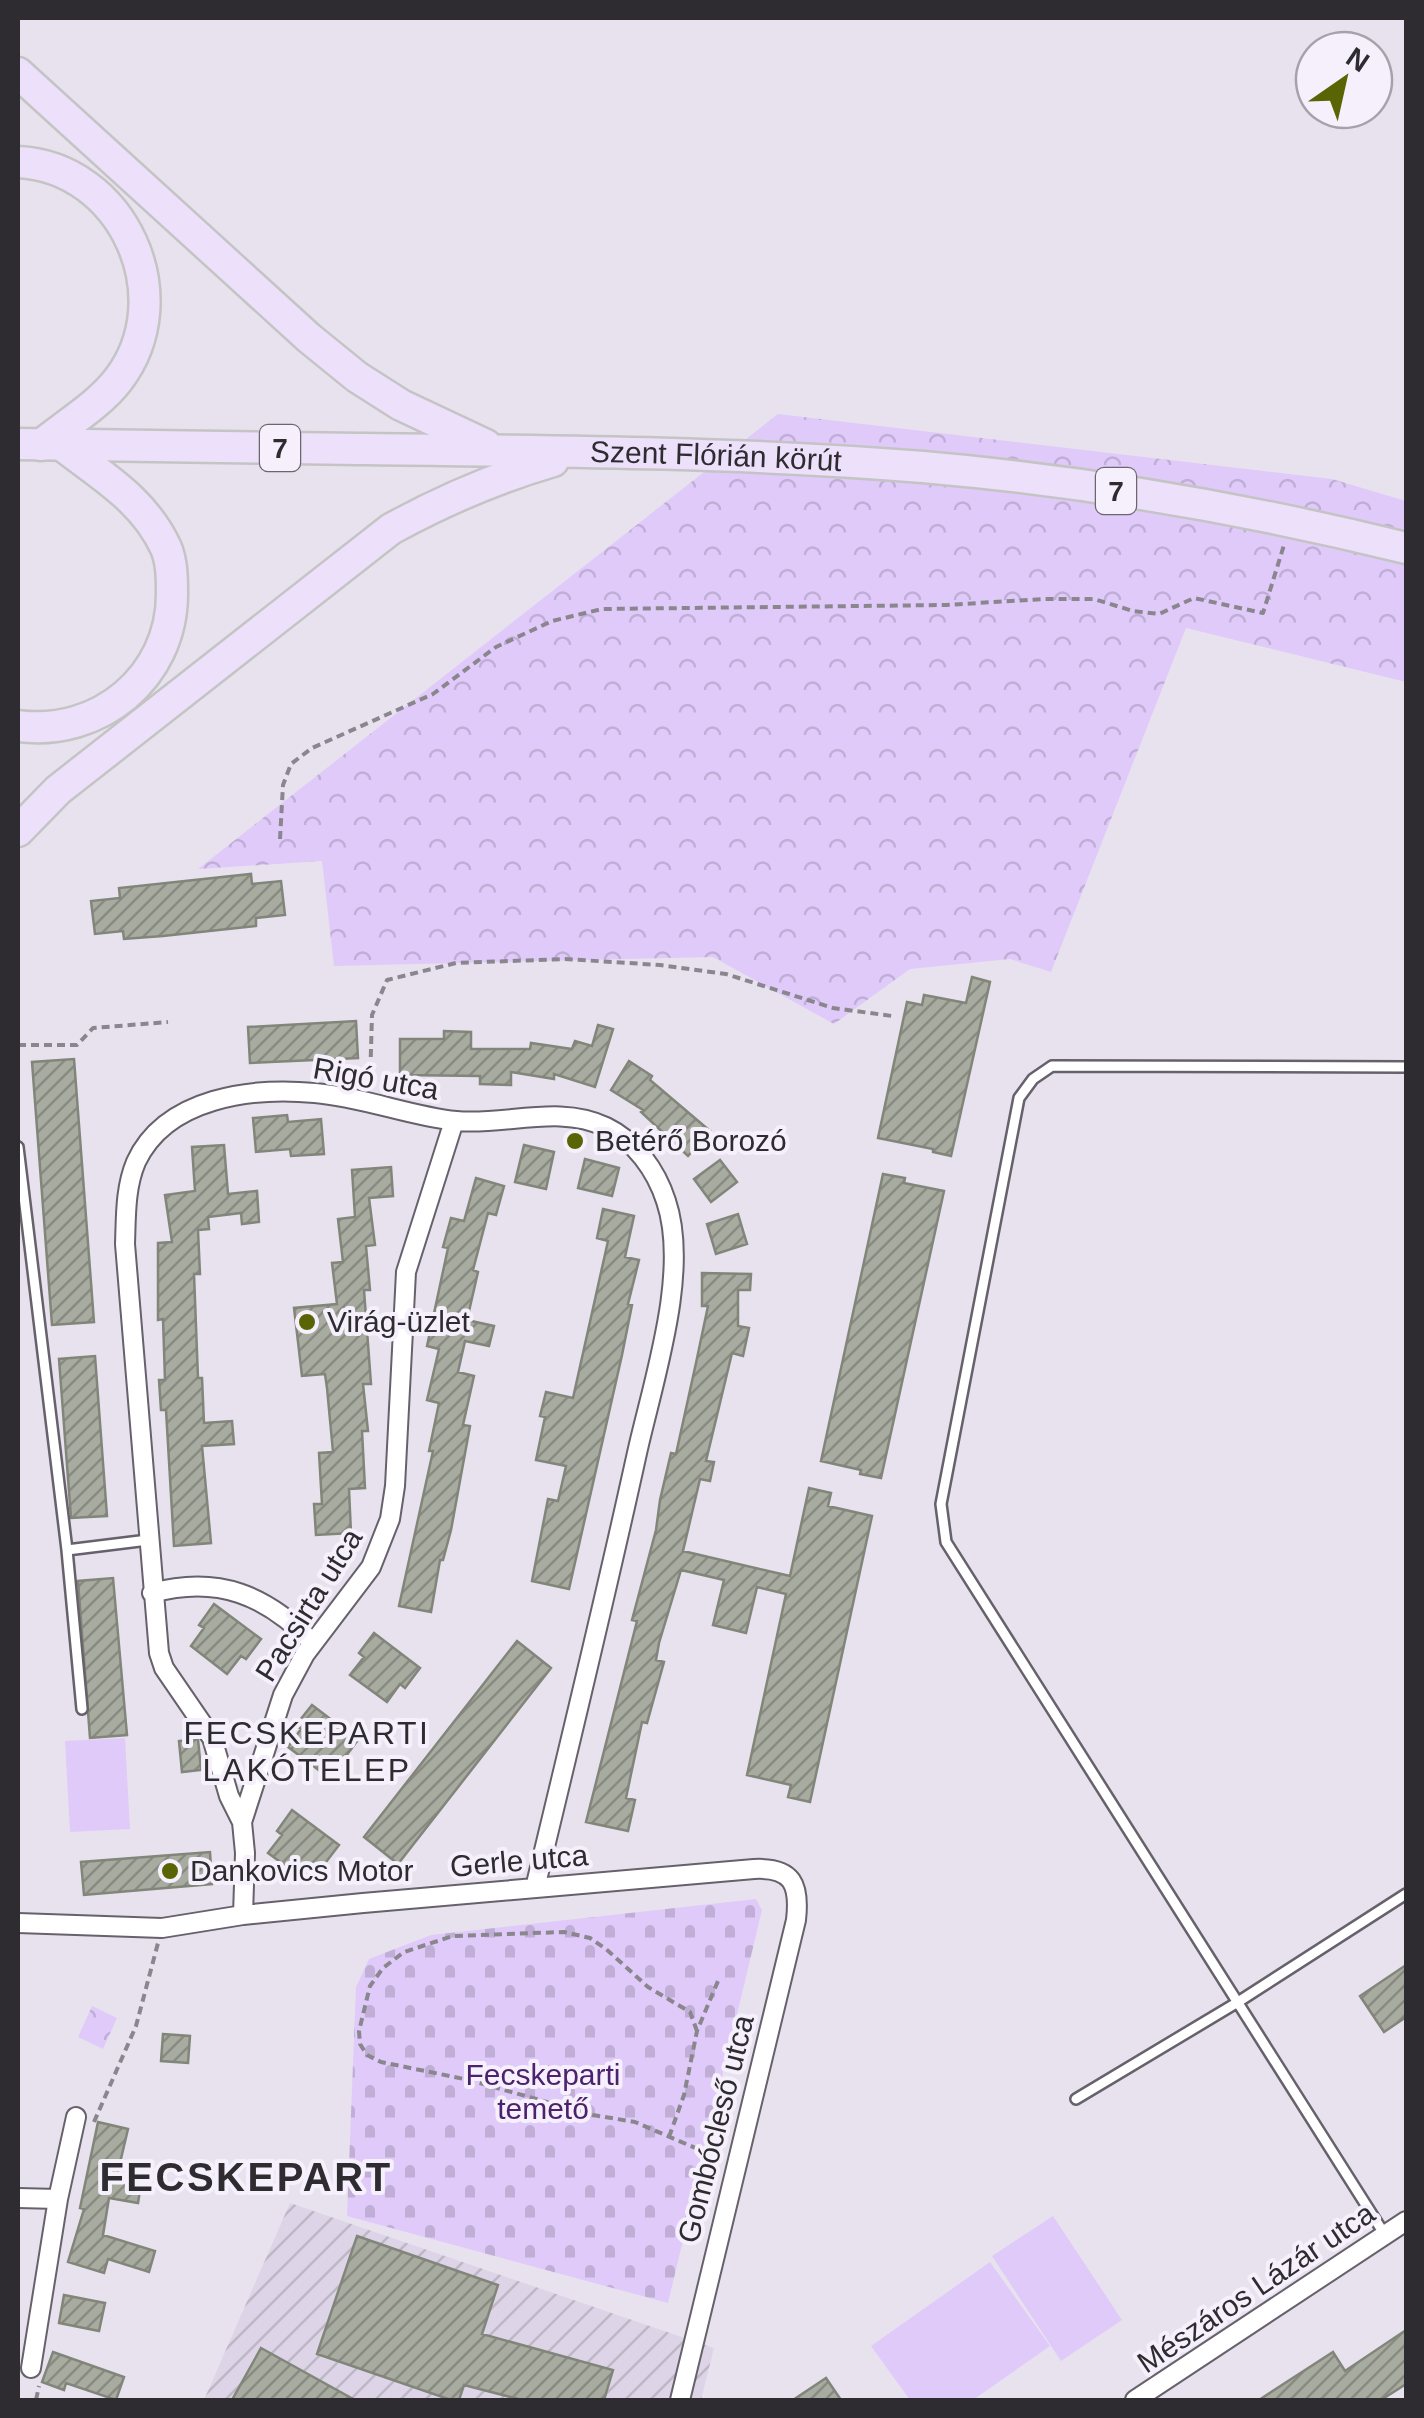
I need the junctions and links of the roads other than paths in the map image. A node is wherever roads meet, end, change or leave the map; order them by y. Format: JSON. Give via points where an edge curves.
{"nodes":[{"id":1,"x":18,"y":73,"type":"edge"},
{"id":2,"x":18,"y":103,"type":"edge"},
{"id":3,"x":100,"y":149,"type":"junction"},
{"id":4,"x":18,"y":162,"type":"edge"},
{"id":5,"x":40,"y":445,"type":"edge"},
{"id":6,"x":498,"y":450,"type":"junction"},
{"id":7,"x":581,"y":453,"type":"junction"},
{"id":8,"x":1406,"y":548,"type":"edge"},
{"id":9,"x":18,"y":726,"type":"edge"},
{"id":10,"x":18,"y":831,"type":"edge"},
{"id":11,"x":1406,"y":1066,"type":"edge"},
{"id":12,"x":454,"y":1121,"type":"junction"},
{"id":13,"x":18,"y":1146,"type":"edge"},
{"id":14,"x":148,"y":1540,"type":"junction"},
{"id":15,"x":67,"y":1550,"type":"junction"},
{"id":16,"x":152,"y":1593,"type":"junction"},
{"id":17,"x":313,"y":1644,"type":"junction"},
{"id":18,"x":82,"y":1709,"type":"dead end"},
{"id":19,"x":242,"y":1822,"type":"junction"},
{"id":20,"x":785,"y":1873,"type":"joint"},
{"id":21,"x":534,"y":1888,"type":"junction"},
{"id":22,"x":1406,"y":1894,"type":"edge"},
{"id":23,"x":243,"y":1915,"type":"junction"},
{"id":24,"x":18,"y":1924,"type":"edge"},
{"id":25,"x":1238,"y":2002,"type":"junction"},
{"id":26,"x":1076,"y":2099,"type":"dead end"},
{"id":27,"x":76,"y":2117,"type":"dead end"},
{"id":28,"x":18,"y":2198,"type":"edge"},
{"id":29,"x":58,"y":2199,"type":"junction"},
{"id":30,"x":1406,"y":2221,"type":"edge"},
{"id":31,"x":1385,"y":2235,"type":"junction"},
{"id":32,"x":35,"y":2375,"type":"road end"},
{"id":33,"x":680,"y":2400,"type":"edge"},
{"id":34,"x":1135,"y":2400,"type":"edge"}],
"edges":[{"from":1,"to":3,"type":"main road"},
{"from":2,"to":3,"type":"main road"},
{"from":3,"to":6,"type":"main road","via":[[357,377]]},
{"from":4,"to":5,"type":"main road","via":[[59,172],[113,210],[130,232],[145,281],[142,330],[117,382]]},
{"from":5,"to":6,"type":"main road","name":"Szent Flórián körút","number":"7"},
{"from":5,"to":9,"type":"main road","via":[[136,501],[168,552],[172,609],[154,663],[116,704],[62,726]]},
{"from":6,"to":7,"type":"main road","name":"Szent Flórián körút","number":"7"},
{"from":7,"to":8,"type":"main road","name":"Szent Flórián körút","number":"7","via":[[925,468],[1146,496]]},
{"from":7,"to":10,"type":"main road","via":[[486,482],[391,529],[58,790]]},
{"from":11,"to":25,"type":"lane","via":[[1052,1066],[1033,1079],[1019,1098],[941,1504],[946,1542]]},
{"from":12,"to":14,"type":"street","name":"Rigó utca","via":[[314,1093],[242,1096],[178,1116],[137,1160],[125,1244]]},
{"from":12,"to":17,"type":"street","name":"Pacsirta utca","via":[[406,1272],[390,1519],[366,1576]]},
{"from":12,"to":21,"type":"street","name":"Rigó utca","via":[[551,1117],[603,1126],[642,1156],[672,1225],[673,1284],[665,1324]]},
{"from":13,"to":15,"type":"lane"},
{"from":14,"to":15,"type":"lane"},
{"from":14,"to":16,"type":"street","name":"Rigó utca"},
{"from":15,"to":18,"type":"lane"},
{"from":16,"to":17,"type":"street","via":[[196,1584],[250,1596]]},
{"from":16,"to":19,"type":"street","name":"Rigó utca","via":[[164,1668],[212,1738]]},
{"from":17,"to":19,"type":"street","name":"Pacsirta utca","via":[[278,1710]]},
{"from":19,"to":23,"type":"street","name":"Rigó utca"},
{"from":20,"to":21,"type":"street","name":"Gerle utca","via":[[754,1869]]},
{"from":20,"to":33,"type":"street","name":"Gombócleső utca","via":[[798,1900],[796,1920]]},
{"from":21,"to":23,"type":"street","name":"Gerle utca"},
{"from":22,"to":25,"type":"lane"},
{"from":23,"to":24,"type":"street","name":"Gerle utca","via":[[162,1928]]},
{"from":25,"to":26,"type":"lane"},
{"from":25,"to":31,"type":"lane"},
{"from":27,"to":29,"type":"street"},
{"from":28,"to":29,"type":"street"},
{"from":29,"to":32,"type":"street"},
{"from":30,"to":31,"type":"street","name":"Mészáros Lázár utca"},
{"from":31,"to":34,"type":"street","name":"Mészáros Lázár utca"}]}
